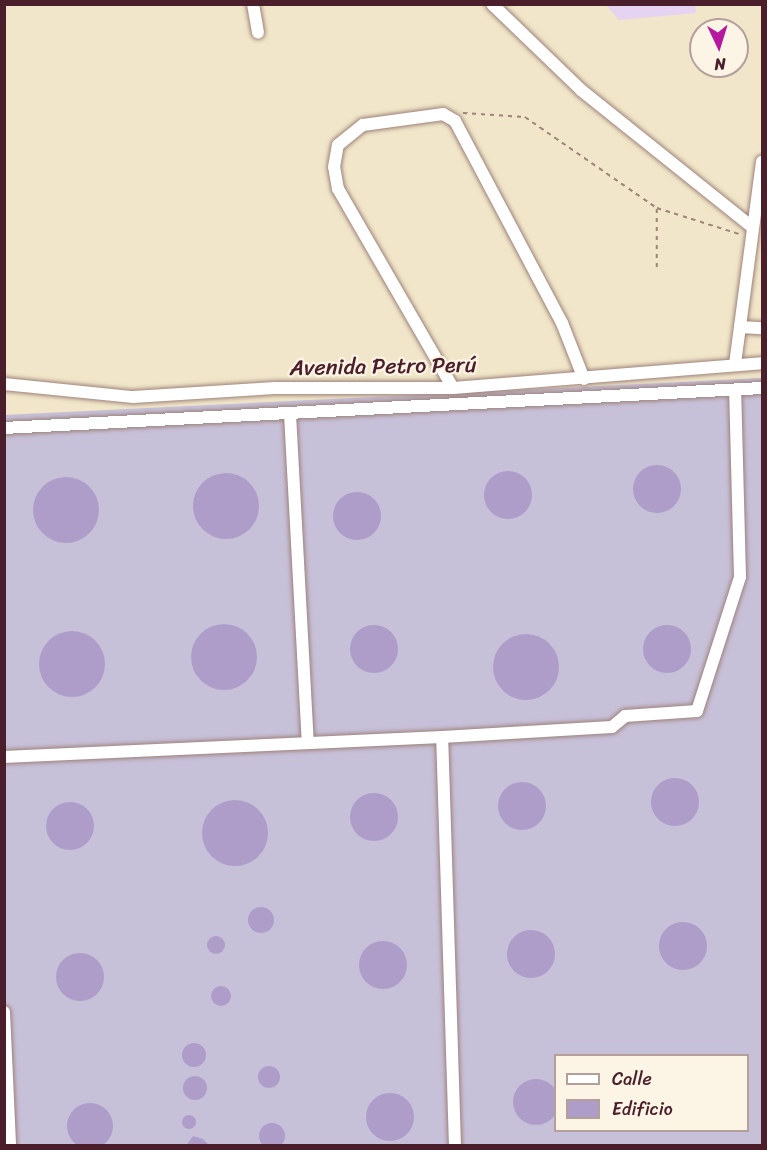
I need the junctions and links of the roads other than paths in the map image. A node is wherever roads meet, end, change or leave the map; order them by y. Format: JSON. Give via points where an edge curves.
{"nodes":[{"id":1,"x":253,"y":4,"type":"edge"},
{"id":2,"x":492,"y":4,"type":"edge"},
{"id":3,"x":258,"y":33,"type":"dead end"},
{"id":4,"x":762,"y":164,"type":"edge"},
{"id":5,"x":752,"y":233,"type":"junction"},
{"id":6,"x":740,"y":327,"type":"junction"},
{"id":7,"x":762,"y":328,"type":"edge"},
{"id":8,"x":762,"y":363,"type":"edge"},
{"id":9,"x":735,"y":364,"type":"junction"},
{"id":10,"x":584,"y":379,"type":"junction"},
{"id":11,"x":4,"y":384,"type":"edge"},
{"id":12,"x":453,"y":388,"type":"junction"},
{"id":13,"x":762,"y":388,"type":"edge"},
{"id":14,"x":735,"y":390,"type":"junction"},
{"id":15,"x":290,"y":414,"type":"junction"},
{"id":16,"x":4,"y":428,"type":"edge"},
{"id":17,"x":442,"y":737,"type":"junction"},
{"id":18,"x":308,"y":743,"type":"junction"},
{"id":19,"x":4,"y":757,"type":"edge"},
{"id":20,"x":4,"y":1012,"type":"edge"},
{"id":21,"x":5,"y":1053,"type":"edge"},
{"id":22,"x":10,"y":1146,"type":"edge"},
{"id":23,"x":455,"y":1146,"type":"edge"}],
"edges":[{"from":1,"to":3,"type":"street"},
{"from":2,"to":5,"type":"street","via":[[581,90]]},
{"from":4,"to":5,"type":"street"},
{"from":5,"to":6,"type":"street"},
{"from":6,"to":7,"type":"street"},
{"from":6,"to":9,"type":"street"},
{"from":8,"to":9,"type":"street","name":"Avenida Petro Perú"},
{"from":9,"to":10,"type":"street","name":"Avenida Petro Perú"},
{"from":10,"to":12,"type":"street","name":"Avenida Petro Perú"},
{"from":10,"to":12,"type":"street","via":[[541,283],[450,115],[382,121],[352,130],[338,145],[334,167],[344,200]]},
{"from":11,"to":12,"type":"street","name":"Avenida Petro Perú","via":[[133,397],[286,387]]},
{"from":13,"to":14,"type":"street"},
{"from":14,"to":15,"type":"street"},
{"from":14,"to":17,"type":"street","via":[[740,577],[697,711],[625,716],[612,727]]},
{"from":15,"to":16,"type":"street"},
{"from":15,"to":18,"type":"street"},
{"from":17,"to":18,"type":"street"},
{"from":17,"to":23,"type":"street"},
{"from":18,"to":19,"type":"street"},
{"from":20,"to":21,"type":"street"},
{"from":21,"to":22,"type":"street"}]}
